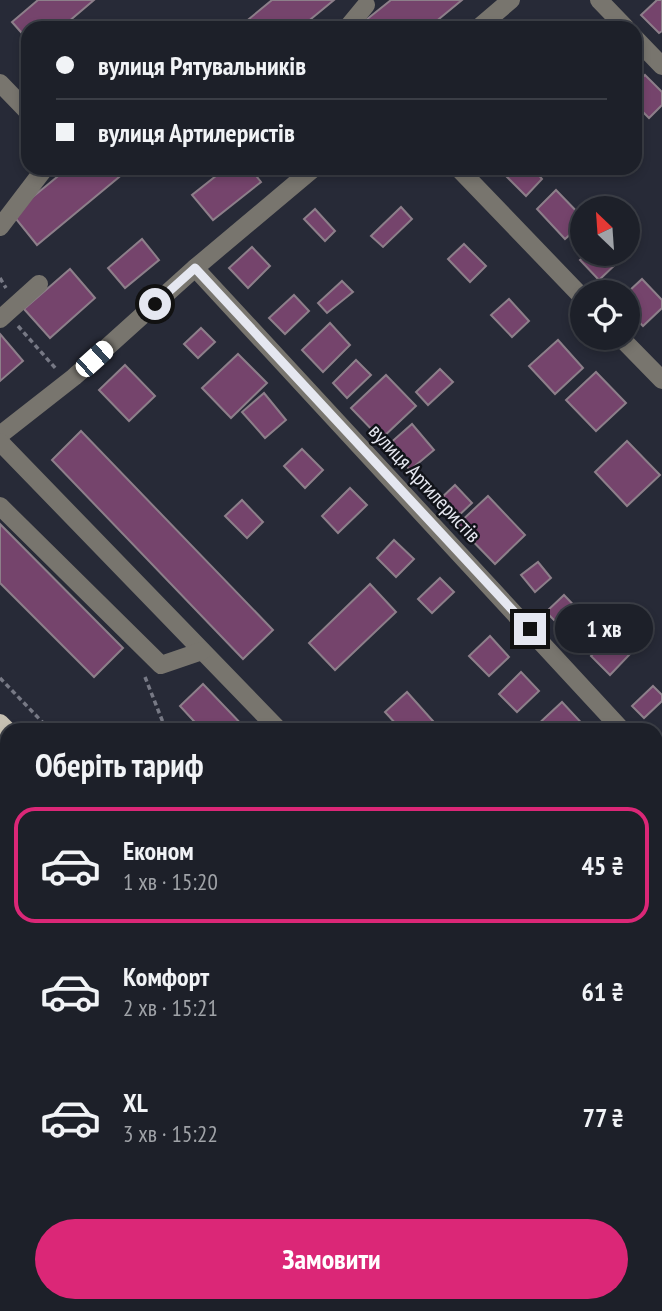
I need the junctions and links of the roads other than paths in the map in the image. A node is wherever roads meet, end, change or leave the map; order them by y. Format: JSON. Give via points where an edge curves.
{"nodes":[{"id":1,"x":510,"y":0,"type":"edge"},
{"id":2,"x":599,"y":0,"type":"edge"},
{"id":3,"x":366,"y":5,"type":"dead end"},
{"id":4,"x":353,"y":21,"type":"edge"},
{"id":5,"x":486,"y":21,"type":"edge"},
{"id":6,"x":619,"y":21,"type":"edge"},
{"id":7,"x":642,"y":45,"type":"edge"},
{"id":8,"x":662,"y":66,"type":"edge"},
{"id":9,"x":0,"y":83,"type":"edge"},
{"id":10,"x":21,"y":105,"type":"edge"},
{"id":11,"x":40,"y":175,"type":"edge"},
{"id":12,"x":306,"y":175,"type":"edge"},
{"id":13,"x":465,"y":175,"type":"edge"},
{"id":14,"x":0,"y":227,"type":"edge"},
{"id":15,"x":195,"y":268,"type":"junction"},
{"id":16,"x":39,"y":284,"type":"dead end"},
{"id":17,"x":570,"y":284,"type":"edge"},
{"id":18,"x":3,"y":316,"type":"edge"},
{"id":19,"x":633,"y":350,"type":"edge"},
{"id":20,"x":662,"y":380,"type":"edge"},
{"id":21,"x":0,"y":435,"type":"edge"},
{"id":22,"x":0,"y":442,"type":"edge"},
{"id":23,"x":0,"y":506,"type":"edge"},
{"id":24,"x":202,"y":650,"type":"junction"},
{"id":25,"x":272,"y":723,"type":"edge"},
{"id":26,"x":616,"y":723,"type":"edge"}],
"edges":[{"from":1,"to":5,"type":"street"},
{"from":2,"to":6,"type":"street"},
{"from":3,"to":4,"type":"street"},
{"from":7,"to":8,"type":"street"},
{"from":9,"to":10,"type":"street"},
{"from":11,"to":14,"type":"street"},
{"from":12,"to":15,"type":"street"},
{"from":13,"to":17,"type":"street"},
{"from":15,"to":21,"type":"street","via":[[68,382]]},
{"from":15,"to":26,"type":"street","name":"вулиця Артилеристів"},
{"from":16,"to":18,"type":"street"},
{"from":19,"to":20,"type":"street"},
{"from":22,"to":24,"type":"street"},
{"from":23,"to":24,"type":"street","via":[[162,664]]},
{"from":24,"to":25,"type":"street"}]}
